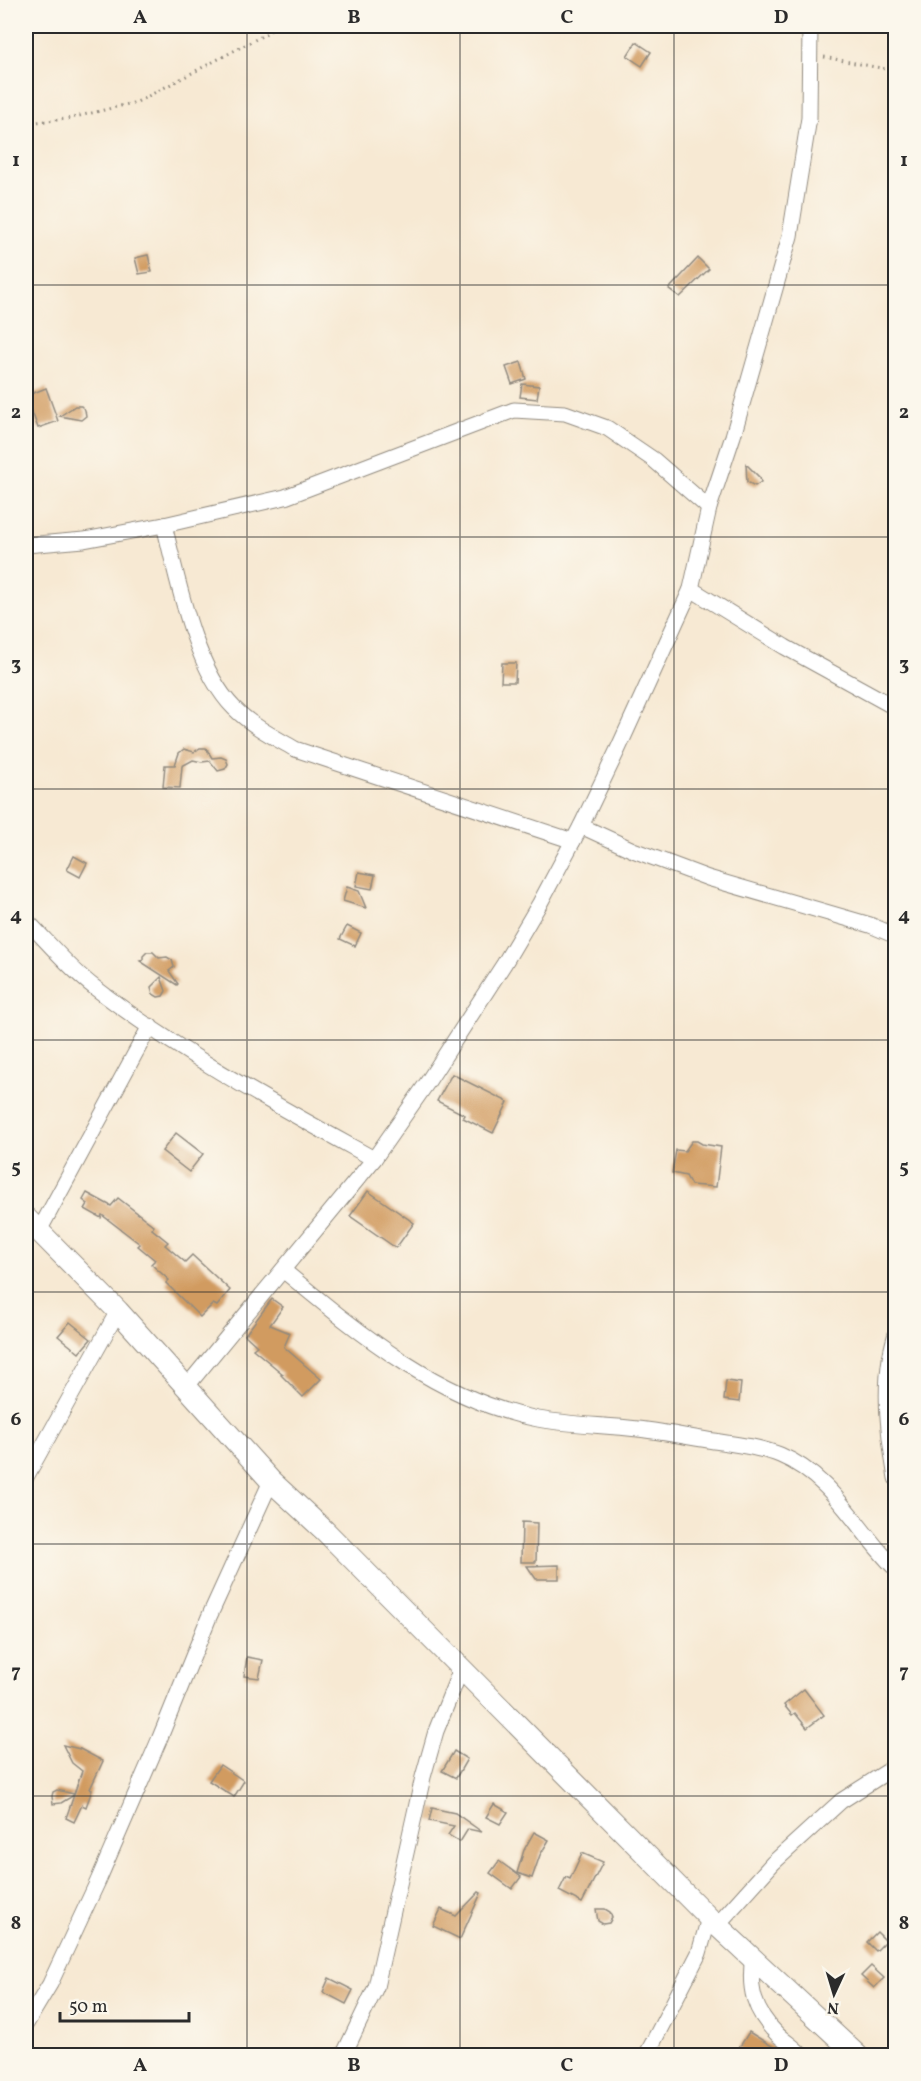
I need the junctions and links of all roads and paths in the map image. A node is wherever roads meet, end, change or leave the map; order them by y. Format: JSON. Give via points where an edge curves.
{"nodes":[{"id":1,"x":278,"y":26,"type":"edge"},
{"id":2,"x":810,"y":26,"type":"edge"},
{"id":3,"x":811,"y":54,"type":"junction"},
{"id":4,"x":896,"y":71,"type":"edge"},
{"id":5,"x":26,"y":123,"type":"edge"},
{"id":6,"x":709,"y":508,"type":"junction"},
{"id":7,"x":164,"y":525,"type":"junction"},
{"id":8,"x":26,"y":545,"type":"edge"},
{"id":9,"x":691,"y":590,"type":"junction"},
{"id":10,"x":896,"y":708,"type":"edge"},
{"id":11,"x":581,"y":826,"type":"junction"},
{"id":12,"x":573,"y":841,"type":"junction"},
{"id":13,"x":26,"y":920,"type":"edge"},
{"id":14,"x":896,"y":936,"type":"edge"},
{"id":15,"x":150,"y":1026,"type":"junction"},
{"id":16,"x":374,"y":1159,"type":"junction"},
{"id":17,"x":32,"y":1224,"type":"edge"},
{"id":18,"x":283,"y":1270,"type":"junction"},
{"id":19,"x":118,"y":1311,"type":"junction"},
{"id":20,"x":896,"y":1334,"type":"edge"},
{"id":21,"x":187,"y":1386,"type":"junction"},
{"id":22,"x":26,"y":1478,"type":"edge"},
{"id":23,"x":896,"y":1478,"type":"edge"},
{"id":24,"x":271,"y":1481,"type":"junction"},
{"id":25,"x":896,"y":1569,"type":"edge"},
{"id":26,"x":461,"y":1669,"type":"junction"},
{"id":27,"x":896,"y":1766,"type":"edge"},
{"id":28,"x":713,"y":1921,"type":"junction"},
{"id":29,"x":753,"y":1957,"type":"junction"},
{"id":30,"x":26,"y":2024,"type":"edge"},
{"id":31,"x":343,"y":2055,"type":"edge"},
{"id":32,"x":646,"y":2055,"type":"edge"},
{"id":33,"x":802,"y":2055,"type":"edge"},
{"id":34,"x":858,"y":2055,"type":"edge"}],
"edges":[{"from":1,"to":5,"type":"path","via":[[137,102],[67,119]]},
{"from":2,"to":3,"type":"street"},
{"from":3,"to":4,"type":"path"},
{"from":3,"to":6,"type":"street","via":[[809,118],[790,236],[734,436]]},
{"from":6,"to":7,"type":"street","via":[[654,460],[607,428],[565,413],[514,410],[285,497]]},
{"from":6,"to":9,"type":"street"},
{"from":7,"to":8,"type":"street","via":[[84,540]]},
{"from":7,"to":12,"type":"street","via":[[208,674],[234,708],[261,730],[296,749]]},
{"from":9,"to":10,"type":"street"},
{"from":9,"to":11,"type":"street"},
{"from":11,"to":12,"type":"street"},
{"from":11,"to":14,"type":"street","via":[[708,878]]},
{"from":12,"to":16,"type":"street","via":[[504,964]]},
{"from":13,"to":15,"type":"street","via":[[92,986]]},
{"from":15,"to":16,"type":"street","via":[[217,1071]]},
{"from":15,"to":17,"type":"street"},
{"from":16,"to":18,"type":"street"},
{"from":17,"to":19,"type":"main road"},
{"from":18,"to":21,"type":"street"},
{"from":18,"to":25,"type":"street","via":[[380,1348],[490,1407],[539,1419],[641,1429],[780,1455],[814,1476],[838,1499]]},
{"from":19,"to":21,"type":"main road"},
{"from":19,"to":22,"type":"street"},
{"from":20,"to":23,"type":"street","via":[[890,1350],[886,1398]]},
{"from":21,"to":24,"type":"main road"},
{"from":24,"to":26,"type":"main road"},
{"from":24,"to":30,"type":"street","via":[[98,1881],[50,1984]]},
{"from":26,"to":28,"type":"main road"},
{"from":26,"to":31,"type":"street","via":[[436,1731],[423,1777],[375,1987]]},
{"from":27,"to":28,"type":"street","via":[[841,1801]]},
{"from":28,"to":29,"type":"main road"},
{"from":28,"to":32,"type":"street"},
{"from":29,"to":33,"type":"street","via":[[755,2006],[777,2034]]},
{"from":29,"to":34,"type":"main road"}]}
